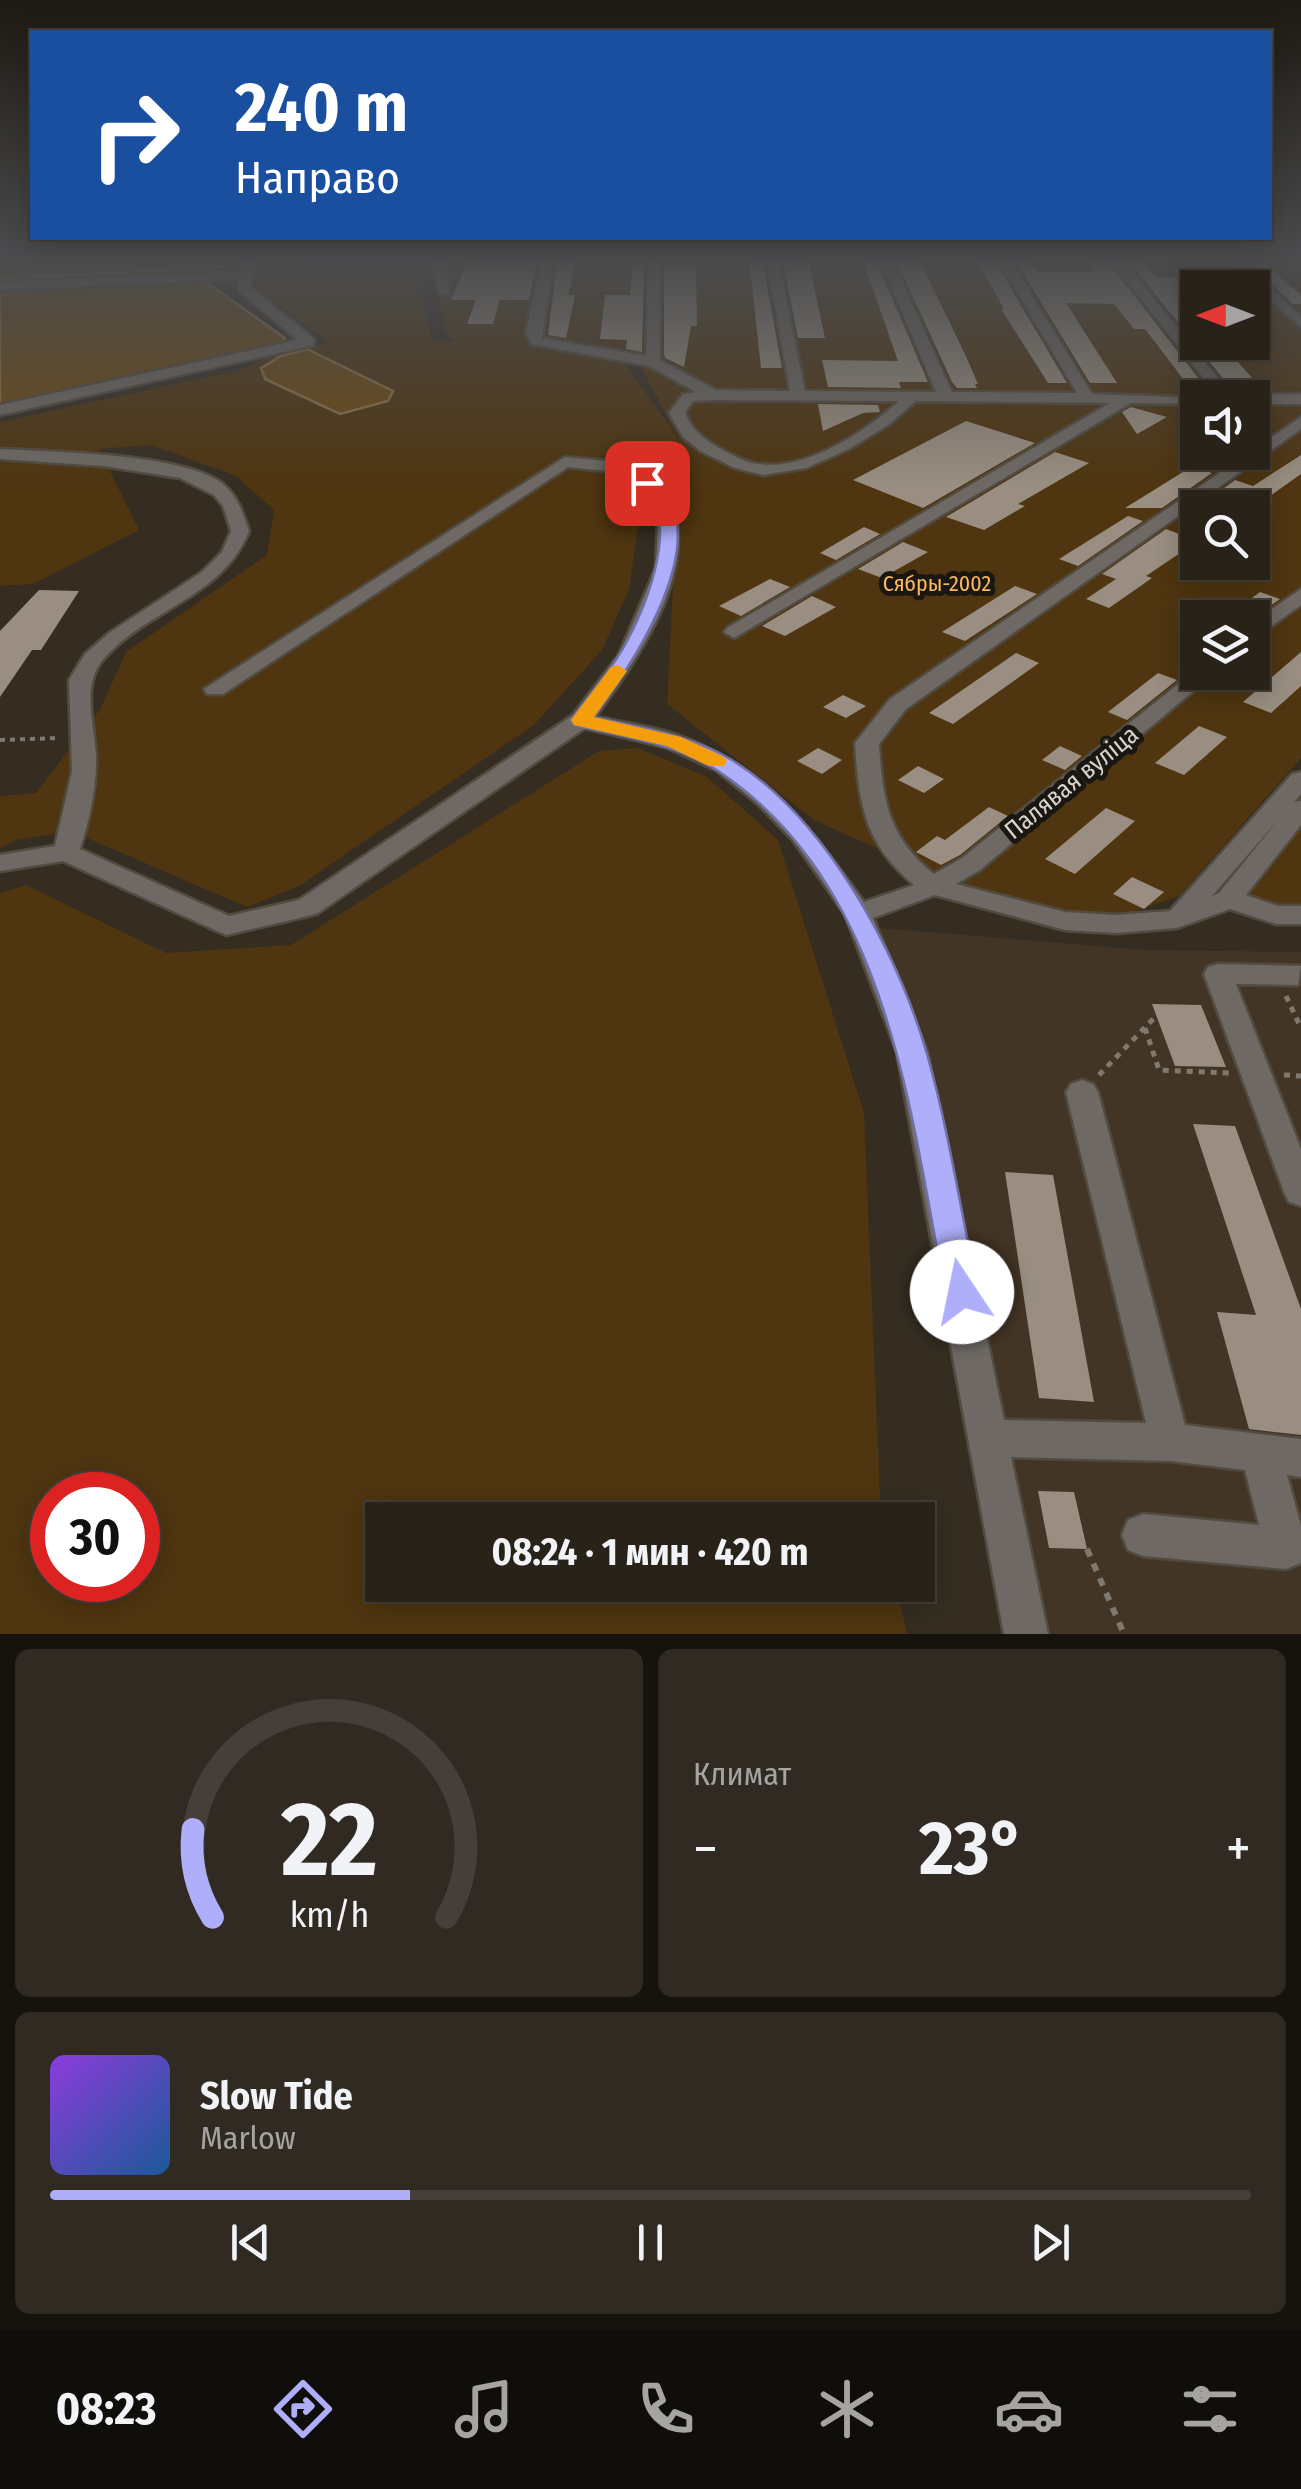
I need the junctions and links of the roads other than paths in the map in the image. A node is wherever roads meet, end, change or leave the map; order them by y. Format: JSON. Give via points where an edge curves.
{"nodes":[{"id":1,"x":300,"y":334,"type":"edge"},
{"id":2,"x":534,"y":334,"type":"edge"},
{"id":3,"x":653,"y":334,"type":"edge"},
{"id":4,"x":787,"y":334,"type":"edge"},
{"id":5,"x":918,"y":334,"type":"edge"},
{"id":6,"x":1048,"y":334,"type":"edge"},
{"id":7,"x":1176,"y":334,"type":"edge"},
{"id":8,"x":653,"y":362,"type":"junction"},
{"id":9,"x":1213,"y":380,"type":"edge"},
{"id":10,"x":713,"y":395,"type":"junction"},
{"id":11,"x":799,"y":397,"type":"junction"},
{"id":12,"x":912,"y":397,"type":"junction"},
{"id":13,"x":946,"y":397,"type":"junction"},
{"id":14,"x":1086,"y":398,"type":"junction"},
{"id":15,"x":1301,"y":398,"type":"edge"},
{"id":16,"x":1128,"y":399,"type":"junction"},
{"id":17,"x":1180,"y":399,"type":"edge"},
{"id":18,"x":1270,"y":399,"type":"edge"},
{"id":19,"x":0,"y":410,"type":"edge"},
{"id":20,"x":1301,"y":422,"type":"edge"},
{"id":21,"x":0,"y":454,"type":"edge"},
{"id":22,"x":1298,"y":600,"type":"edge"},
{"id":23,"x":1270,"y":621,"type":"edge"},
{"id":24,"x":734,"y":632,"type":"dead end"},
{"id":25,"x":215,"y":689,"type":"dead end"},
{"id":26,"x":1184,"y":690,"type":"edge"},
{"id":27,"x":581,"y":720,"type":"junction"},
{"id":28,"x":1301,"y":778,"type":"edge"},
{"id":29,"x":1301,"y":808,"type":"edge"},
{"id":30,"x":66,"y":852,"type":"junction"},
{"id":31,"x":0,"y":864,"type":"edge"},
{"id":32,"x":932,"y":886,"type":"junction"},
{"id":33,"x":1228,"y":899,"type":"junction"},
{"id":34,"x":858,"y":913,"type":"junction"},
{"id":35,"x":1301,"y":916,"type":"edge"},
{"id":36,"x":1177,"y":918,"type":"junction"},
{"id":37,"x":1287,"y":974,"type":"road end"},
{"id":38,"x":1082,"y":1092,"type":"road end"},
{"id":39,"x":1292,"y":1143,"type":"edge"},
{"id":40,"x":1301,"y":1192,"type":"edge"},
{"id":41,"x":990,"y":1438,"type":"junction"},
{"id":42,"x":1170,"y":1442,"type":"junction"},
{"id":43,"x":1281,"y":1456,"type":"edge"},
{"id":44,"x":1142,"y":1535,"type":"dead end"},
{"id":45,"x":1026,"y":1634,"type":"edge"}],
"edges":[{"from":1,"to":19,"type":"street","via":[[309,342]]},
{"from":2,"to":8,"type":"street","via":[[536,341]]},
{"from":3,"to":8,"type":"street"},
{"from":4,"to":11,"type":"street"},
{"from":5,"to":13,"type":"street"},
{"from":6,"to":14,"type":"street"},
{"from":7,"to":9,"type":"street"},
{"from":8,"to":10,"type":"street"},
{"from":10,"to":11,"type":"street"},
{"from":10,"to":12,"type":"street","via":[[688,397],[677,414],[681,425],[700,445],[760,470],[807,461],[894,417]]},
{"from":11,"to":12,"type":"street"},
{"from":12,"to":13,"type":"street"},
{"from":13,"to":14,"type":"street"},
{"from":14,"to":16,"type":"street"},
{"from":15,"to":18,"type":"street"},
{"from":16,"to":17,"type":"street"},
{"from":16,"to":24,"type":"street"},
{"from":20,"to":32,"type":"street","via":[[898,704],[867,742],[871,804],[899,859]]},
{"from":21,"to":30,"type":"street","via":[[128,465],[205,480],[240,518],[240,541],[208,578],[116,637],[80,680],[82,810]]},
{"from":22,"to":23,"type":"street"},
{"from":25,"to":27,"type":"street","via":[[565,462],[611,466],[661,494],[666,568],[628,656]]},
{"from":26,"to":32,"type":"street","name":"Палявая вуліца","via":[[971,864]]},
{"from":27,"to":30,"type":"street","via":[[308,907],[226,926]]},
{"from":27,"to":34,"type":"street","via":[[674,742],[724,765],[802,836]]},
{"from":28,"to":36,"type":"street"},
{"from":29,"to":33,"type":"street"},
{"from":30,"to":31,"type":"street"},
{"from":32,"to":34,"type":"street","name":"Палявая вуліца"},
{"from":32,"to":36,"type":"street","via":[[1065,922]]},
{"from":33,"to":35,"type":"street"},
{"from":33,"to":36,"type":"street"},
{"from":34,"to":41,"type":"street","via":[[912,1052]]},
{"from":37,"to":39,"type":"street","via":[[1218,974],[1256,1074]]},
{"from":38,"to":42,"type":"street"},
{"from":39,"to":40,"type":"street"},
{"from":41,"to":42,"type":"street"},
{"from":41,"to":45,"type":"street"},
{"from":42,"to":43,"type":"street"},
{"from":43,"to":44,"type":"street","via":[[1286,1548]]}]}
